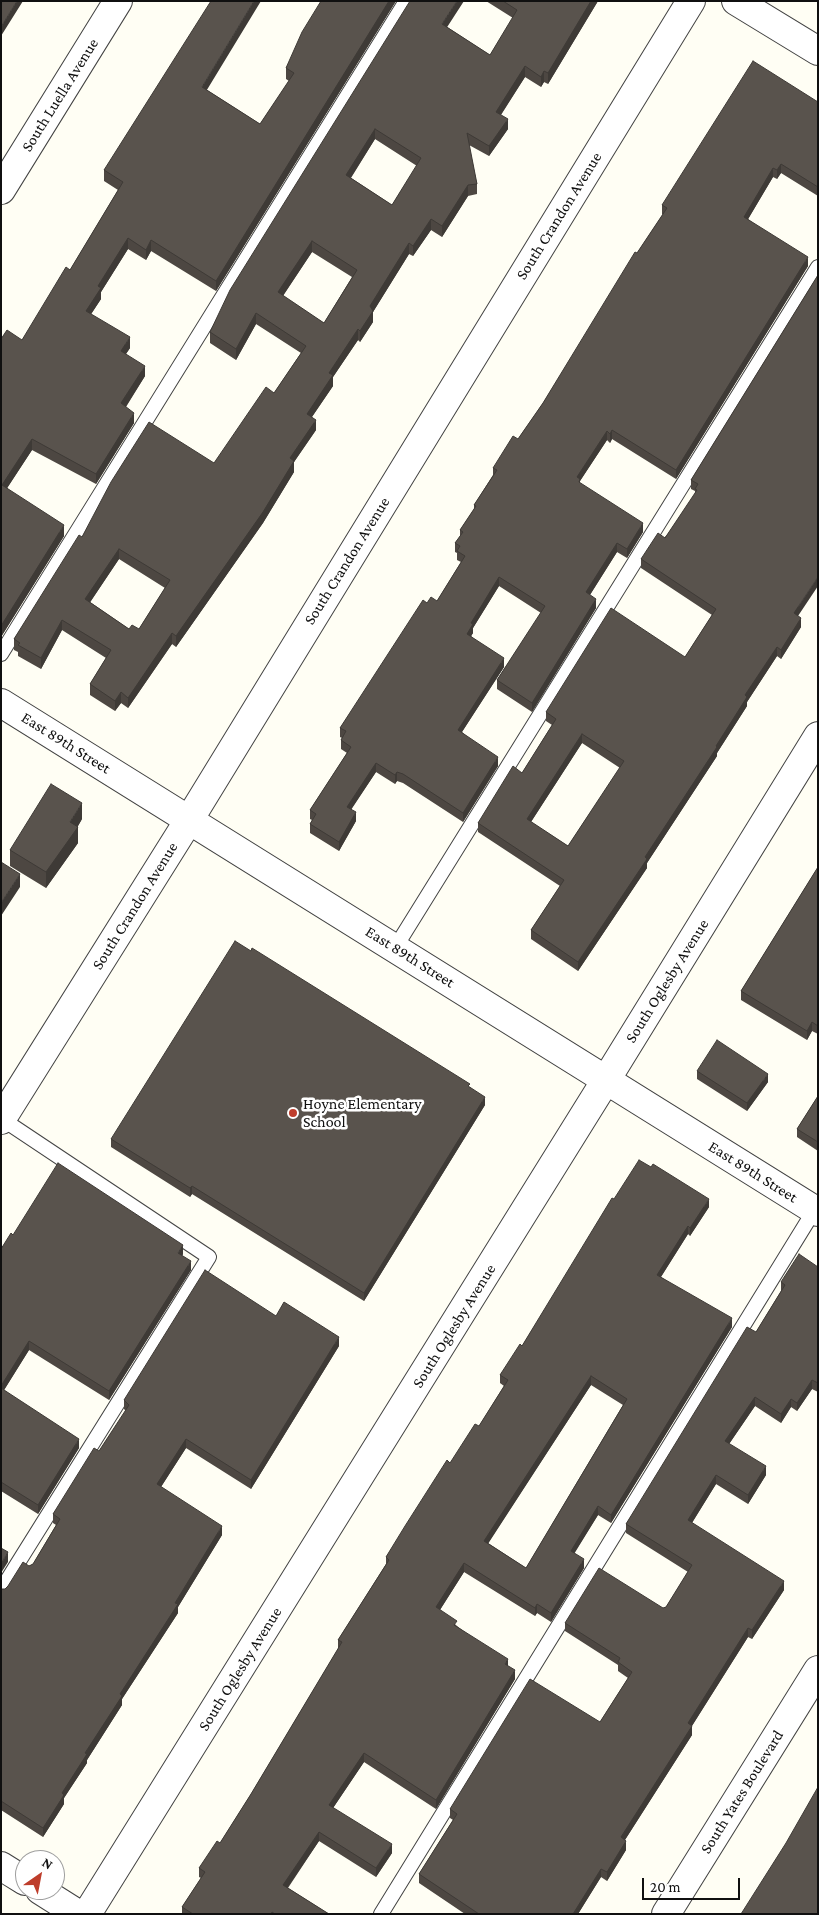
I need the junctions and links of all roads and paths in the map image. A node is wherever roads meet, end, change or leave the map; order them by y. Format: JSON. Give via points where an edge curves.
{"nodes":[{"id":1,"x":118,"y":1,"type":"edge"},
{"id":2,"x":406,"y":1,"type":"edge"},
{"id":3,"x":691,"y":1,"type":"edge"},
{"id":4,"x":736,"y":1,"type":"edge"},
{"id":5,"x":818,"y":51,"type":"edge"},
{"id":6,"x":1,"y":190,"type":"edge"},
{"id":7,"x":818,"y":267,"type":"edge"},
{"id":8,"x":1,"y":654,"type":"edge"},
{"id":9,"x":1,"y":703,"type":"edge"},
{"id":10,"x":818,"y":736,"type":"edge"},
{"id":11,"x":189,"y":820,"type":"junction"},
{"id":12,"x":395,"y":948,"type":"junction"},
{"id":13,"x":606,"y":1080,"type":"junction"},
{"id":14,"x":1,"y":1120,"type":"edge"},
{"id":15,"x":816,"y":1209,"type":"edge"},
{"id":16,"x":1,"y":1590,"type":"edge"},
{"id":17,"x":818,"y":1670,"type":"edge"},
{"id":18,"x":1,"y":1866,"type":"edge"},
{"id":19,"x":15,"y":1875,"type":"edge"},
{"id":20,"x":56,"y":1900,"type":"edge"},
{"id":21,"x":78,"y":1914,"type":"edge"},
{"id":22,"x":87,"y":1914,"type":"edge"},
{"id":23,"x":380,"y":1914,"type":"edge"},
{"id":24,"x":666,"y":1914,"type":"edge"}],
"edges":[{"from":1,"to":6,"type":"street","name":"South Luella Avenue"},
{"from":2,"to":8,"type":"lane"},
{"from":3,"to":11,"type":"street","name":"South Crandon Avenue"},
{"from":4,"to":5,"type":"street"},
{"from":7,"to":12,"type":"lane"},
{"from":9,"to":11,"type":"street","name":"East 89th Street"},
{"from":10,"to":13,"type":"street","name":"South Oglesby Avenue"},
{"from":11,"to":12,"type":"street","name":"East 89th Street"},
{"from":11,"to":14,"type":"street","name":"South Crandon Avenue"},
{"from":12,"to":13,"type":"street","name":"East 89th Street"},
{"from":13,"to":15,"type":"street","name":"East 89th Street"},
{"from":13,"to":22,"type":"street","name":"South Oglesby Avenue"},
{"from":14,"to":16,"type":"lane","via":[[209,1257]]},
{"from":15,"to":23,"type":"lane"},
{"from":17,"to":24,"type":"street","name":"South Yates Boulevard"},
{"from":18,"to":19,"type":"street"},
{"from":20,"to":21,"type":"street"}]}
